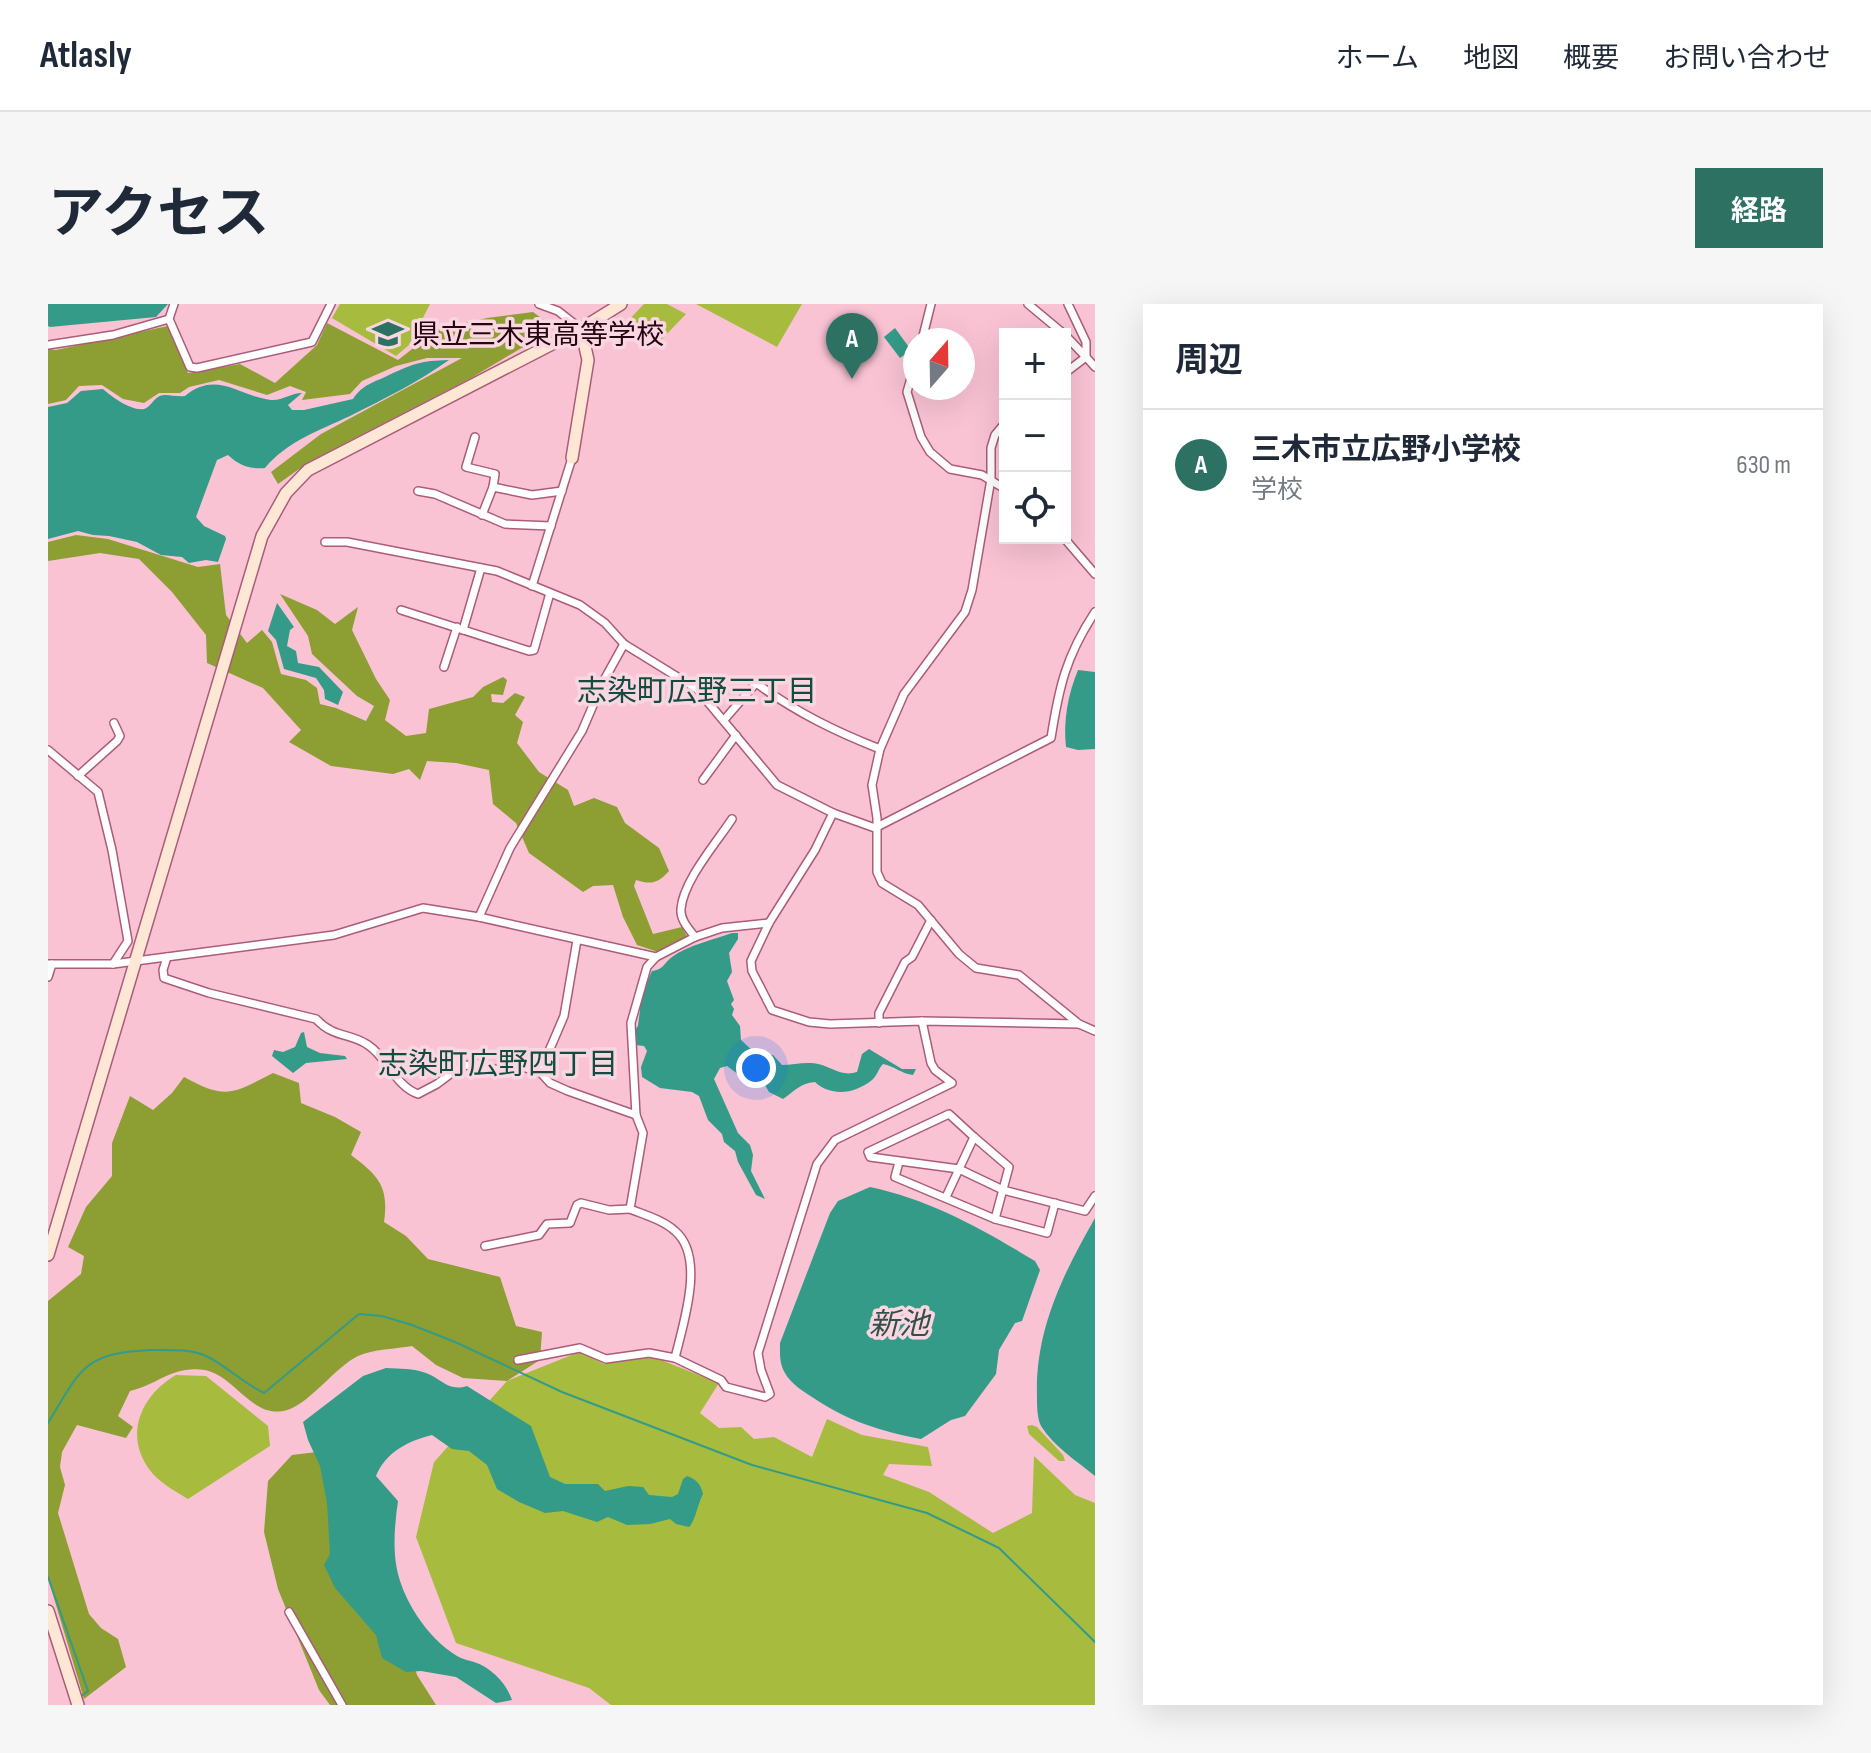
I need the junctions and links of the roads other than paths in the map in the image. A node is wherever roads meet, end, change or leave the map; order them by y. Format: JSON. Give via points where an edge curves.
{"nodes":[{"id":1,"x":174,"y":304,"type":"edge"},
{"id":2,"x":331,"y":304,"type":"edge"},
{"id":3,"x":539,"y":304,"type":"edge"},
{"id":4,"x":931,"y":304,"type":"edge"},
{"id":5,"x":1028,"y":304,"type":"edge"},
{"id":6,"x":1068,"y":304,"type":"edge"},
{"id":7,"x":616,"y":305,"type":"edge"},
{"id":8,"x":169,"y":319,"type":"junction"},
{"id":9,"x":925,"y":328,"type":"edge"},
{"id":10,"x":1057,"y":328,"type":"edge"},
{"id":11,"x":581,"y":329,"type":"junction"},
{"id":12,"x":1071,"y":341,"type":"edge"},
{"id":13,"x":48,"y":345,"type":"edge"},
{"id":14,"x":1086,"y":357,"type":"junction"},
{"id":15,"x":1095,"y":367,"type":"edge"},
{"id":16,"x":1071,"y":368,"type":"edge"},
{"id":17,"x":909,"y":400,"type":"edge"},
{"id":18,"x":999,"y":430,"type":"edge"},
{"id":19,"x":475,"y":437,"type":"dead end"},
{"id":20,"x":572,"y":458,"type":"joint"},
{"id":21,"x":991,"y":479,"type":"junction"},
{"id":22,"x":999,"y":485,"type":"edge"},
{"id":23,"x":493,"y":487,"type":"junction"},
{"id":24,"x":418,"y":491,"type":"dead end"},
{"id":25,"x":562,"y":491,"type":"junction"},
{"id":26,"x":482,"y":515,"type":"junction"},
{"id":27,"x":551,"y":526,"type":"junction"},
{"id":28,"x":325,"y":542,"type":"dead end"},
{"id":29,"x":1069,"y":544,"type":"edge"},
{"id":30,"x":481,"y":568,"type":"junction"},
{"id":31,"x":1095,"y":574,"type":"edge"},
{"id":32,"x":532,"y":586,"type":"junction"},
{"id":33,"x":550,"y":593,"type":"junction"},
{"id":34,"x":401,"y":610,"type":"dead end"},
{"id":35,"x":1095,"y":612,"type":"edge"},
{"id":36,"x":460,"y":628,"type":"junction"},
{"id":37,"x":624,"y":644,"type":"junction"},
{"id":38,"x":444,"y":667,"type":"dead end"},
{"id":39,"x":724,"y":720,"type":"junction"},
{"id":40,"x":114,"y":723,"type":"dead end"},
{"id":41,"x":736,"y":735,"type":"junction"},
{"id":42,"x":880,"y":749,"type":"junction"},
{"id":43,"x":48,"y":750,"type":"edge"},
{"id":44,"x":78,"y":776,"type":"junction"},
{"id":45,"x":703,"y":780,"type":"dead end"},
{"id":46,"x":833,"y":813,"type":"junction"},
{"id":47,"x":732,"y":819,"type":"dead end"},
{"id":48,"x":875,"y":828,"type":"junction"},
{"id":49,"x":479,"y":917,"type":"junction"},
{"id":50,"x":931,"y":920,"type":"junction"},
{"id":51,"x":769,"y":923,"type":"junction"},
{"id":52,"x":695,"y":937,"type":"junction"},
{"id":53,"x":577,"y":940,"type":"junction"},
{"id":54,"x":167,"y":957,"type":"junction"},
{"id":55,"x":656,"y":957,"type":"junction"},
{"id":56,"x":134,"y":960,"type":"junction"},
{"id":57,"x":50,"y":964,"type":"edge"},
{"id":58,"x":113,"y":964,"type":"junction"},
{"id":59,"x":48,"y":977,"type":"edge"},
{"id":60,"x":922,"y":1021,"type":"junction"},
{"id":61,"x":879,"y":1023,"type":"junction"},
{"id":62,"x":1079,"y":1024,"type":"junction"},
{"id":63,"x":1095,"y":1031,"type":"edge"},
{"id":64,"x":540,"y":1072,"type":"junction"},
{"id":65,"x":636,"y":1115,"type":"junction"},
{"id":66,"x":974,"y":1137,"type":"junction"},
{"id":67,"x":899,"y":1162,"type":"junction"},
{"id":68,"x":959,"y":1169,"type":"junction"},
{"id":69,"x":1003,"y":1190,"type":"junction"},
{"id":70,"x":1095,"y":1196,"type":"edge"},
{"id":71,"x":946,"y":1197,"type":"junction"},
{"id":72,"x":1055,"y":1203,"type":"junction"},
{"id":73,"x":630,"y":1209,"type":"junction"},
{"id":74,"x":995,"y":1219,"type":"junction"},
{"id":75,"x":485,"y":1246,"type":"dead end"},
{"id":76,"x":48,"y":1255,"type":"edge"},
{"id":77,"x":675,"y":1358,"type":"junction"},
{"id":78,"x":518,"y":1360,"type":"dead end"},
{"id":79,"x":48,"y":1611,"type":"edge"},
{"id":80,"x":289,"y":1612,"type":"dead end"},
{"id":81,"x":77,"y":1702,"type":"edge"},
{"id":82,"x":342,"y":1705,"type":"edge"}],
"edges":[{"from":1,"to":8,"type":"street"},
{"from":2,"to":8,"type":"street","via":[[312,342],[197,368],[190,367]]},
{"from":3,"to":11,"type":"street"},
{"from":4,"to":9,"type":"street"},
{"from":5,"to":10,"type":"street"},
{"from":6,"to":14,"type":"street","via":[[1086,342]]},
{"from":7,"to":11,"type":"street"},
{"from":8,"to":13,"type":"street"},
{"from":11,"to":20,"type":"street","via":[[588,360]]},
{"from":11,"to":56,"type":"street","via":[[308,470],[286,493],[262,536]]},
{"from":12,"to":14,"type":"street"},
{"from":14,"to":15,"type":"street"},
{"from":14,"to":16,"type":"street"},
{"from":17,"to":21,"type":"street","via":[[930,452],[950,469]]},
{"from":18,"to":21,"type":"street","via":[[991,448]]},
{"from":19,"to":23,"type":"street","via":[[466,467],[495,474]]},
{"from":20,"to":25,"type":"street"},
{"from":21,"to":22,"type":"street"},
{"from":21,"to":42,"type":"street","via":[[965,612],[904,694]]},
{"from":23,"to":25,"type":"street","via":[[532,495]]},
{"from":23,"to":26,"type":"street"},
{"from":24,"to":26,"type":"street"},
{"from":25,"to":27,"type":"street"},
{"from":26,"to":27,"type":"street","via":[[505,524]]},
{"from":27,"to":32,"type":"street"},
{"from":28,"to":30,"type":"street"},
{"from":29,"to":31,"type":"street"},
{"from":30,"to":32,"type":"street"},
{"from":30,"to":36,"type":"street"},
{"from":32,"to":33,"type":"street"},
{"from":33,"to":36,"type":"street","via":[[534,650]]},
{"from":33,"to":37,"type":"street","via":[[587,609]]},
{"from":34,"to":36,"type":"street"},
{"from":35,"to":48,"type":"street","via":[[1059,685],[1051,738]]},
{"from":36,"to":38,"type":"street"},
{"from":37,"to":39,"type":"street","via":[[697,689]]},
{"from":37,"to":49,"type":"street","via":[[582,731],[510,848]]},
{"from":39,"to":41,"type":"street"},
{"from":39,"to":42,"type":"street","via":[[756,683],[792,709]]},
{"from":40,"to":44,"type":"street","via":[[117,741]]},
{"from":41,"to":45,"type":"street"},
{"from":41,"to":46,"type":"street","via":[[777,785]]},
{"from":42,"to":48,"type":"street","via":[[872,785]]},
{"from":43,"to":44,"type":"street"},
{"from":44,"to":58,"type":"street","via":[[98,792],[128,941]]},
{"from":46,"to":48,"type":"street"},
{"from":46,"to":51,"type":"street"},
{"from":47,"to":52,"type":"street","via":[[688,887],[681,910]]},
{"from":48,"to":50,"type":"street","via":[[882,883],[918,905]]},
{"from":49,"to":53,"type":"street"},
{"from":49,"to":54,"type":"street","via":[[423,908],[334,935]]},
{"from":50,"to":61,"type":"street","via":[[879,1013]]},
{"from":50,"to":62,"type":"street","via":[[976,968],[1019,975]]},
{"from":51,"to":52,"type":"street"},
{"from":51,"to":61,"type":"street","via":[[751,961],[772,1010],[820,1023]]},
{"from":52,"to":55,"type":"street"},
{"from":53,"to":55,"type":"street"},
{"from":53,"to":64,"type":"street","via":[[564,1016]]},
{"from":54,"to":56,"type":"street"},
{"from":54,"to":64,"type":"street","via":[[164,978],[316,1019],[327,1030],[365,1043],[407,1090],[418,1094],[461,1066],[478,1064],[501,1071],[515,1065]]},
{"from":55,"to":65,"type":"street","via":[[641,981],[631,1023]]},
{"from":56,"to":58,"type":"street"},
{"from":56,"to":76,"type":"street"},
{"from":57,"to":58,"type":"street"},
{"from":57,"to":59,"type":"street"},
{"from":60,"to":61,"type":"street"},
{"from":60,"to":62,"type":"street"},
{"from":60,"to":77,"type":"street","via":[[931,1063],[952,1083],[835,1140],[817,1164],[758,1353],[770,1394],[726,1387]]},
{"from":62,"to":63,"type":"street"},
{"from":64,"to":65,"type":"street","via":[[550,1083]]},
{"from":65,"to":73,"type":"street","via":[[643,1133]]},
{"from":66,"to":67,"type":"street","via":[[949,1114],[868,1152],[870,1157]]},
{"from":66,"to":68,"type":"street"},
{"from":66,"to":69,"type":"street","via":[[1009,1167]]},
{"from":67,"to":68,"type":"street"},
{"from":67,"to":71,"type":"street","via":[[895,1177]]},
{"from":68,"to":69,"type":"street"},
{"from":68,"to":71,"type":"street"},
{"from":69,"to":72,"type":"street"},
{"from":69,"to":74,"type":"street"},
{"from":70,"to":72,"type":"street","via":[[1085,1211]]},
{"from":71,"to":74,"type":"street"},
{"from":72,"to":74,"type":"street","via":[[1047,1233]]},
{"from":73,"to":75,"type":"street","via":[[581,1203],[570,1223],[547,1224],[539,1235]]},
{"from":73,"to":77,"type":"street","via":[[666,1224],[685,1242],[690,1292]]},
{"from":77,"to":78,"type":"street","via":[[649,1353],[606,1359],[580,1348]]},
{"from":79,"to":81,"type":"street"},
{"from":80,"to":82,"type":"street"}]}
